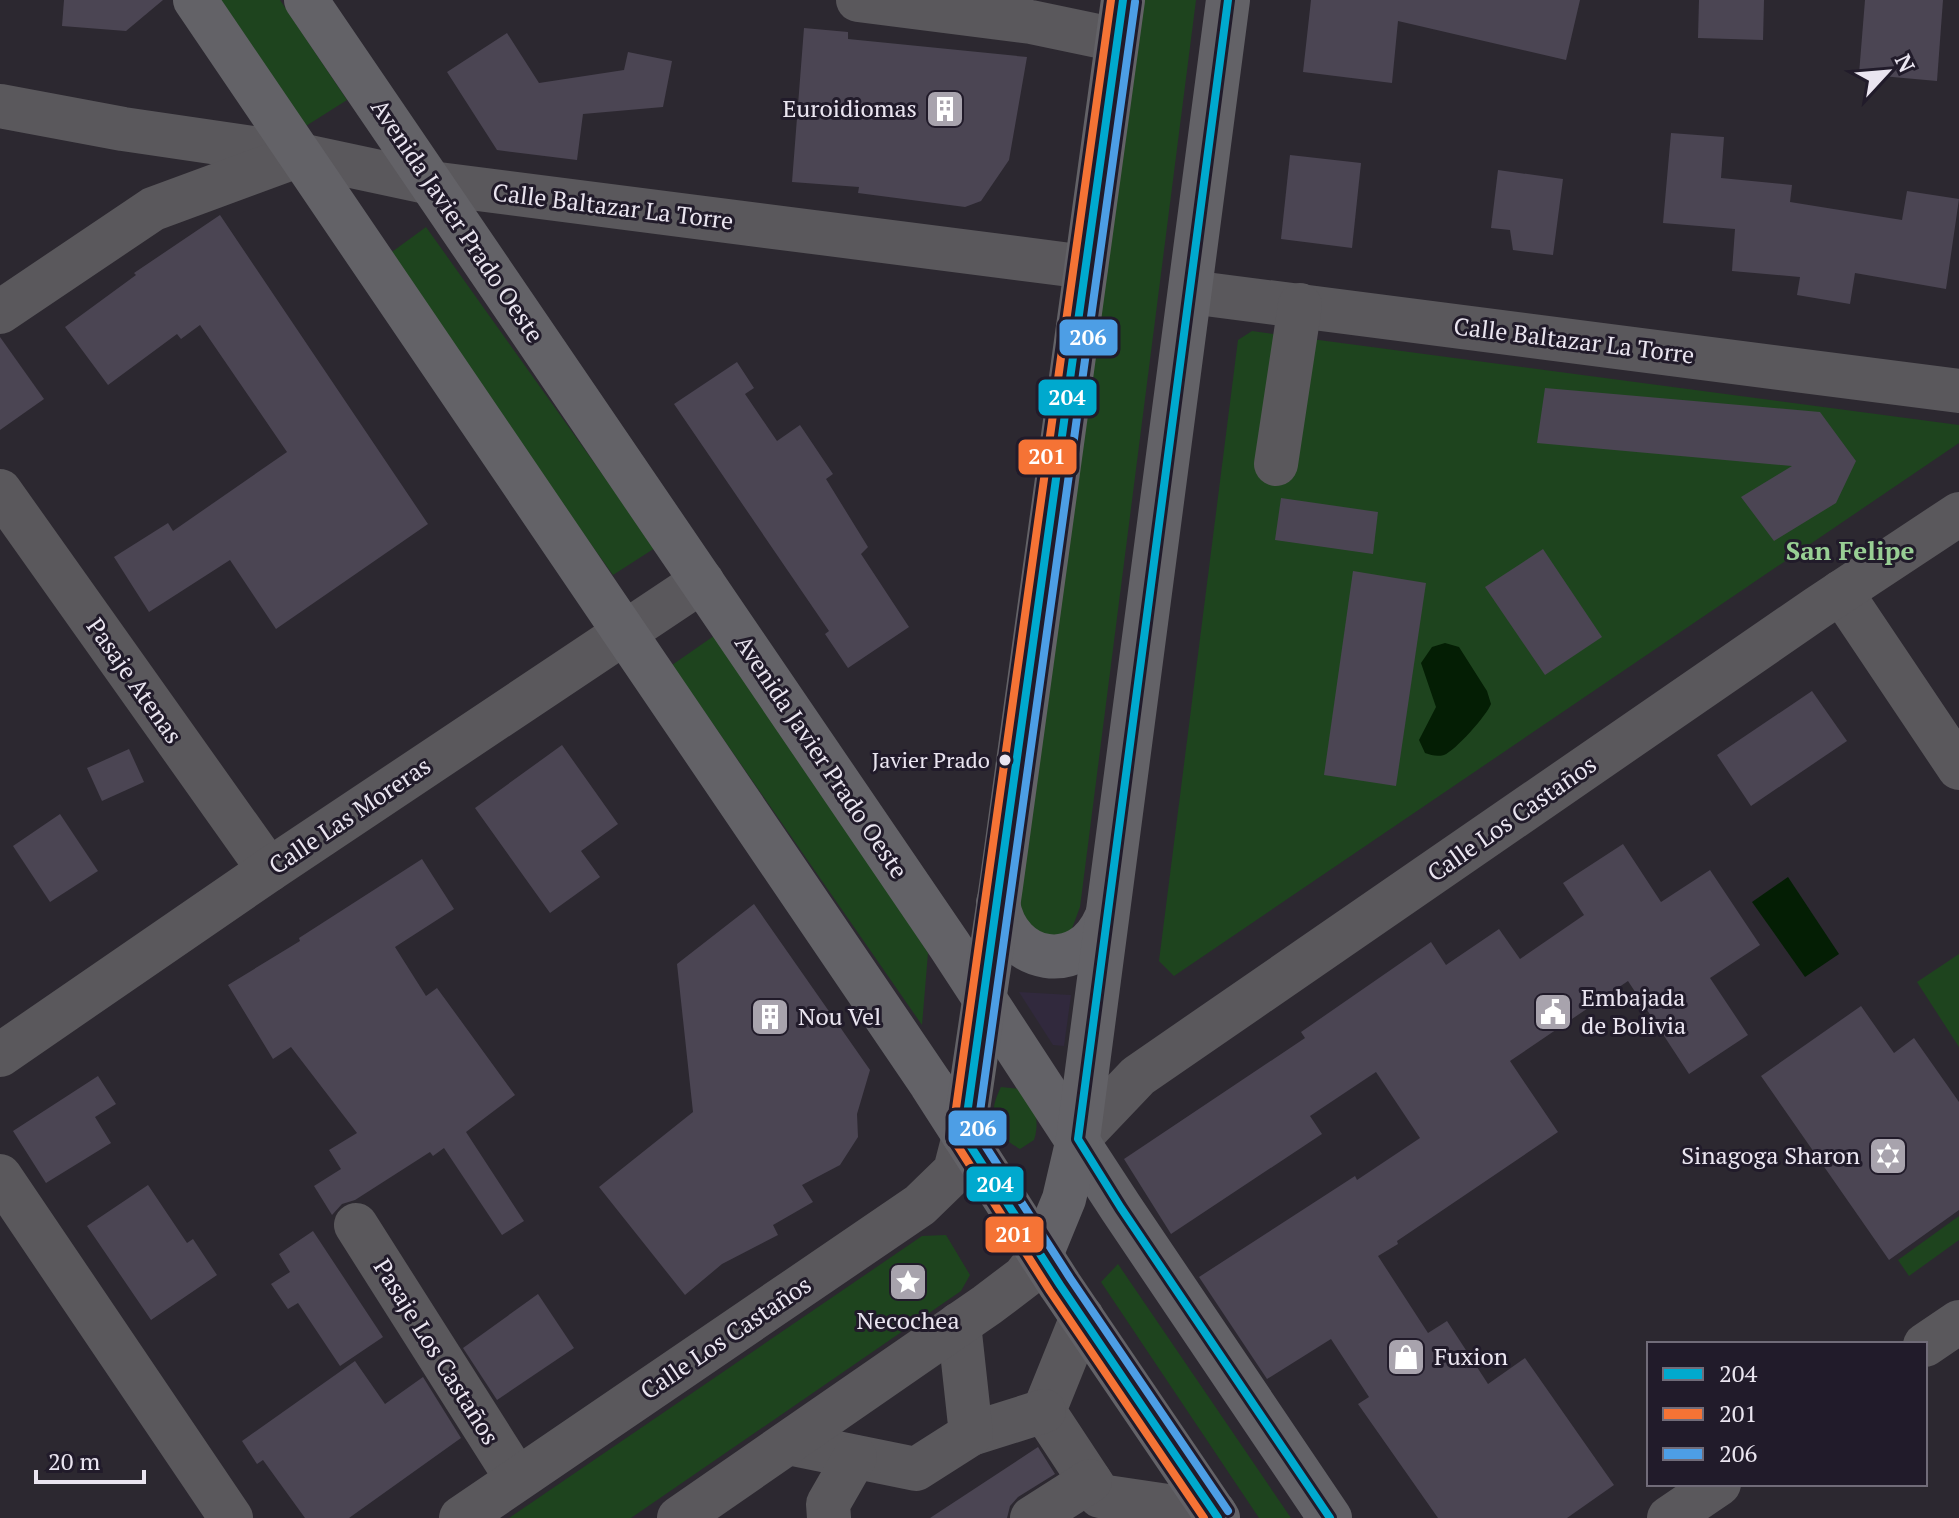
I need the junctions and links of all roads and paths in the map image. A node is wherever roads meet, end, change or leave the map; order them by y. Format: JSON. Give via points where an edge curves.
{"nodes":[{"id":1,"x":195,"y":0,"type":"edge"},
{"id":2,"x":306,"y":0,"type":"edge"},
{"id":3,"x":858,"y":0,"type":"edge"},
{"id":4,"x":1228,"y":0,"type":"edge"},
{"id":5,"x":1120,"y":20,"type":"edge"},
{"id":6,"x":0,"y":106,"type":"edge"},
{"id":7,"x":300,"y":155,"type":"junction"},
{"id":8,"x":431,"y":183,"type":"junction"},
{"id":9,"x":1086,"y":267,"type":"junction"},
{"id":10,"x":1190,"y":292,"type":"junction"},
{"id":11,"x":1300,"y":305,"type":"junction"},
{"id":12,"x":0,"y":312,"type":"edge"},
{"id":13,"x":1959,"y":391,"type":"edge"},
{"id":14,"x":1276,"y":464,"type":"dead end"},
{"id":15,"x":0,"y":491,"type":"edge"},
{"id":16,"x":1959,"y":514,"type":"edge"},
{"id":17,"x":702,"y":581,"type":"junction"},
{"id":18,"x":1841,"y":592,"type":"junction"},
{"id":19,"x":625,"y":633,"type":"junction"},
{"id":20,"x":1959,"y":768,"type":"edge"},
{"id":21,"x":269,"y":870,"type":"junction"},
{"id":22,"x":998,"y":903,"type":"junction"},
{"id":23,"x":1106,"y":918,"type":"junction"},
{"id":24,"x":984,"y":998,"type":"junction"},
{"id":25,"x":0,"y":1055,"type":"edge"},
{"id":26,"x":964,"y":1136,"type":"junction"},
{"id":27,"x":1078,"y":1139,"type":"junction"},
{"id":28,"x":0,"y":1176,"type":"edge"},
{"id":29,"x":356,"y":1225,"type":"dead end"},
{"id":30,"x":1041,"y":1255,"type":"junction"},
{"id":31,"x":1082,"y":1317,"type":"junction"},
{"id":32,"x":1959,"y":1322,"type":"edge"},
{"id":33,"x":959,"y":1324,"type":"junction"},
{"id":34,"x":1927,"y":1344,"type":"edge"},
{"id":35,"x":1044,"y":1411,"type":"junction"},
{"id":36,"x":971,"y":1434,"type":"junction"},
{"id":37,"x":788,"y":1443,"type":"junction"},
{"id":38,"x":855,"y":1457,"type":"junction"},
{"id":39,"x":517,"y":1479,"type":"junction"},
{"id":40,"x":1090,"y":1481,"type":"junction"},
{"id":41,"x":1716,"y":1486,"type":"edge"},
{"id":42,"x":1216,"y":1516,"type":"edge"},
{"id":43,"x":231,"y":1518,"type":"edge"},
{"id":44,"x":461,"y":1518,"type":"edge"},
{"id":45,"x":679,"y":1518,"type":"edge"},
{"id":46,"x":829,"y":1518,"type":"edge"},
{"id":47,"x":1032,"y":1518,"type":"edge"},
{"id":48,"x":1330,"y":1518,"type":"edge"},
{"id":49,"x":1669,"y":1518,"type":"edge"}],
"edges":[{"from":1,"to":7,"type":"main road"},
{"from":2,"to":8,"type":"main road","name":"Avenida Javier Prado Oeste"},
{"from":3,"to":5,"type":"street","via":[[1031,22]]},
{"from":4,"to":10,"type":"main road"},
{"from":5,"to":9,"type":"main road"},
{"from":6,"to":7,"type":"street","name":"Calle Baltazar La Torre"},
{"from":7,"to":8,"type":"street","name":"Calle Baltazar La Torre"},
{"from":7,"to":12,"type":"street","via":[[153,209]]},
{"from":7,"to":19,"type":"main road"},
{"from":8,"to":9,"type":"street","name":"Calle Baltazar La Torre"},
{"from":8,"to":17,"type":"main road","name":"Avenida Javier Prado Oeste"},
{"from":9,"to":22,"type":"main road"},
{"from":10,"to":11,"type":"street","name":"Calle Baltazar La Torre"},
{"from":10,"to":23,"type":"main road"},
{"from":11,"to":13,"type":"street","name":"Calle Baltazar La Torre"},
{"from":11,"to":14,"type":"street"},
{"from":15,"to":21,"type":"street","name":"Pasaje Atenas"},
{"from":16,"to":18,"type":"street","name":"Calle Los Castaños"},
{"from":17,"to":19,"type":"street","name":"Calle Las Moreras"},
{"from":17,"to":24,"type":"main road","name":"Avenida Javier Prado Oeste"},
{"from":18,"to":20,"type":"street"},
{"from":18,"to":27,"type":"street","name":"Calle Los Castaños","via":[[1138,1076]]},
{"from":19,"to":21,"type":"street","name":"Calle Las Moreras"},
{"from":19,"to":26,"type":"main road"},
{"from":21,"to":25,"type":"street","name":"Calle Las Moreras"},
{"from":22,"to":23,"type":"main road","via":[[1006,930],[1039,955],[1064,956],[1086,946]]},
{"from":22,"to":24,"type":"main road"},
{"from":23,"to":27,"type":"main road"},
{"from":24,"to":26,"type":"main road"},
{"from":24,"to":27,"type":"main road","name":"Avenida Javier Prado Oeste"},
{"from":26,"to":30,"type":"main road"},
{"from":26,"to":39,"type":"street","name":"Calle Los Castaños","via":[[955,1171],[920,1205]]},
{"from":27,"to":30,"type":"main road","via":[[1064,1199]]},
{"from":27,"to":48,"type":"main road","name":"Avenida Javier Prado Oeste"},
{"from":28,"to":43,"type":"street"},
{"from":29,"to":39,"type":"street","name":"Pasaje Los Castaños"},
{"from":30,"to":31,"type":"main road"},
{"from":30,"to":33,"type":"street","via":[[1024,1277]]},
{"from":31,"to":35,"type":"street"},
{"from":31,"to":42,"type":"main road"},
{"from":32,"to":34,"type":"street"},
{"from":33,"to":36,"type":"street"},
{"from":33,"to":37,"type":"street"},
{"from":35,"to":36,"type":"street"},
{"from":35,"to":40,"type":"street"},
{"from":36,"to":38,"type":"street","via":[[916,1469]]},
{"from":37,"to":38,"type":"street"},
{"from":37,"to":45,"type":"street"},
{"from":38,"to":46,"type":"street","via":[[828,1504]]},
{"from":39,"to":44,"type":"street","name":"Calle Los Castaños"},
{"from":40,"to":42,"type":"street","via":[[1100,1496]]},
{"from":40,"to":47,"type":"street"},
{"from":41,"to":49,"type":"street"}]}
